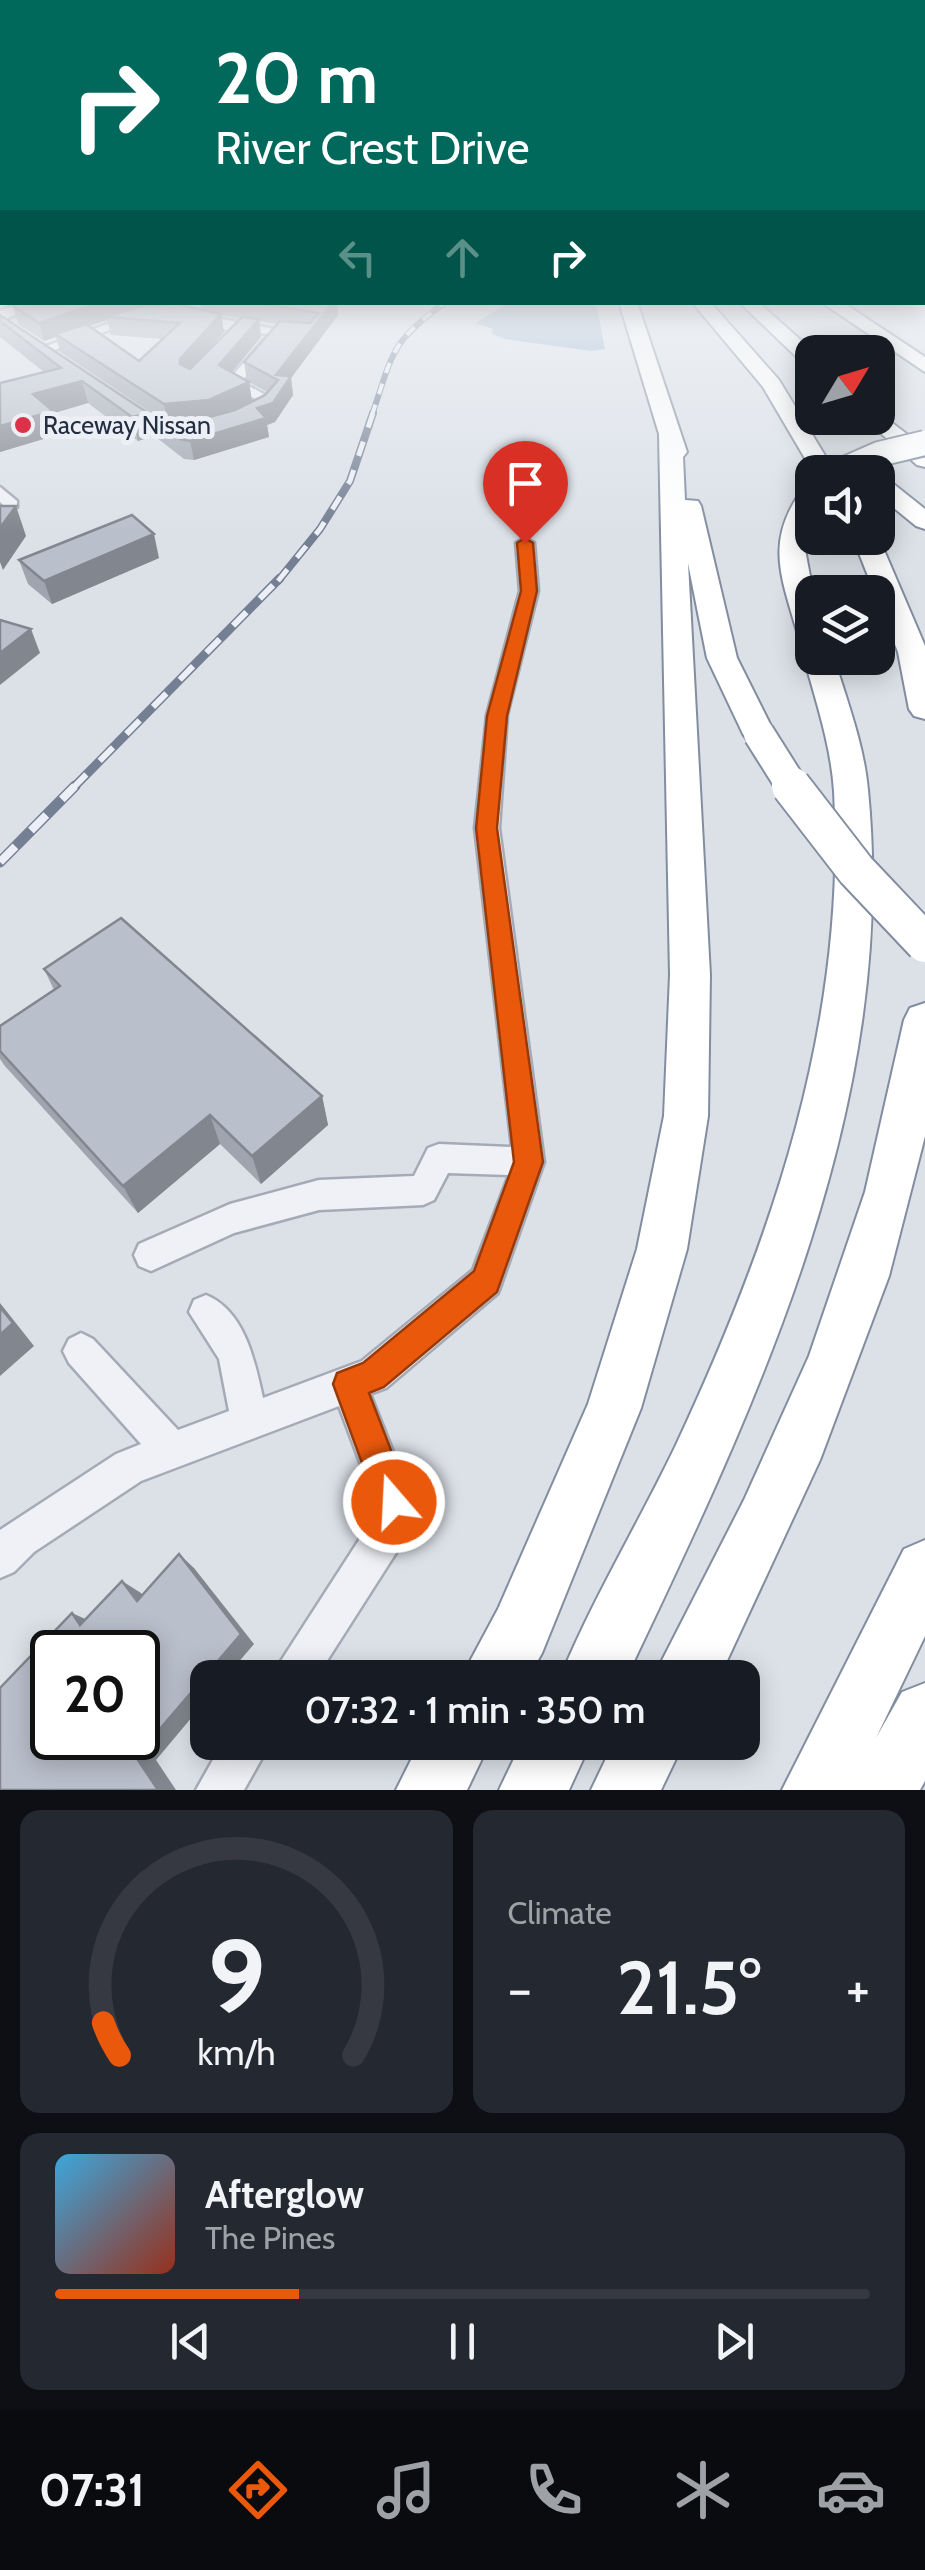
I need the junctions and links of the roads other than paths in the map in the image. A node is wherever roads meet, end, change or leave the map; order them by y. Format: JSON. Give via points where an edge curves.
{"nodes":[{"id":1,"x":246,"y":367,"type":"edge"},
{"id":2,"x":650,"y":367,"type":"edge"},
{"id":3,"x":757,"y":367,"type":"edge"},
{"id":4,"x":897,"y":367,"type":"edge"},
{"id":5,"x":772,"y":384,"type":"junction"},
{"id":6,"x":925,"y":386,"type":"edge"},
{"id":7,"x":895,"y":415,"type":"edge"},
{"id":8,"x":241,"y":418,"type":"edge"},
{"id":9,"x":895,"y":424,"type":"edge"},
{"id":10,"x":670,"y":427,"type":"junction"},
{"id":11,"x":925,"y":430,"type":"edge"},
{"id":12,"x":925,"y":443,"type":"edge"},
{"id":13,"x":811,"y":455,"type":"edge"},
{"id":14,"x":847,"y":455,"type":"edge"},
{"id":15,"x":877,"y":455,"type":"edge"},
{"id":16,"x":925,"y":460,"type":"edge"},
{"id":17,"x":895,"y":496,"type":"edge"},
{"id":18,"x":795,"y":517,"type":"edge"},
{"id":19,"x":925,"y":522,"type":"edge"},
{"id":20,"x":525,"y":543,"type":"dead end"},
{"id":21,"x":873,"y":555,"type":"edge"},
{"id":22,"x":795,"y":579,"type":"edge"},
{"id":23,"x":823,"y":675,"type":"edge"},
{"id":24,"x":925,"y":709,"type":"edge"},
{"id":25,"x":925,"y":943,"type":"edge"},
{"id":26,"x":925,"y":1020,"type":"edge"},
{"id":27,"x":528,"y":1162,"type":"junction"},
{"id":28,"x":151,"y":1254,"type":"dead end"},
{"id":29,"x":206,"y":1312,"type":"dead end"},
{"id":30,"x":81,"y":1351,"type":"dead end"},
{"id":31,"x":349,"y":1384,"type":"junction"},
{"id":32,"x":249,"y":1421,"type":"junction"},
{"id":33,"x":171,"y":1450,"type":"junction"},
{"id":34,"x":0,"y":1558,"type":"edge"},
{"id":35,"x":925,"y":1570,"type":"edge"},
{"id":36,"x":303,"y":1660,"type":"edge"},
{"id":37,"x":504,"y":1660,"type":"edge"},
{"id":38,"x":601,"y":1660,"type":"edge"},
{"id":39,"x":695,"y":1660,"type":"edge"},
{"id":40,"x":925,"y":1715,"type":"edge"},
{"id":41,"x":237,"y":1760,"type":"edge"},
{"id":42,"x":447,"y":1760,"type":"edge"},
{"id":43,"x":548,"y":1760,"type":"edge"},
{"id":44,"x":641,"y":1760,"type":"edge"},
{"id":45,"x":218,"y":1790,"type":"edge"},
{"id":46,"x":430,"y":1790,"type":"edge"},
{"id":47,"x":532,"y":1790,"type":"edge"},
{"id":48,"x":625,"y":1790,"type":"edge"},
{"id":49,"x":816,"y":1790,"type":"edge"},
{"id":50,"x":884,"y":1790,"type":"edge"}],
"edges":[{"from":1,"to":8,"type":"street","via":[[232,382],[270,401]]},
{"from":2,"to":10,"type":"highway"},
{"from":3,"to":5,"type":"highway"},
{"from":4,"to":6,"type":"highway"},
{"from":5,"to":13,"type":"highway"},
{"from":5,"to":14,"type":"highway"},
{"from":7,"to":11,"type":"highway"},
{"from":9,"to":16,"type":"highway"},
{"from":10,"to":25,"type":"highway","bridge":true,"via":[[722,658],[759,734],[836,848]]},
{"from":10,"to":37,"type":"highway","via":[[690,974],[686,1116],[662,1249],[614,1408]]},
{"from":12,"to":15,"type":"highway","bridge":true},
{"from":17,"to":19,"type":"highway"},
{"from":18,"to":22,"type":"highway","via":[[790,562]]},
{"from":20,"to":27,"type":"street","via":[[529,591],[497,716],[486,828]]},
{"from":21,"to":24,"type":"highway","via":[[912,652]]},
{"from":23,"to":38,"type":"highway","via":[[850,786],[854,904],[821,1124],[750,1337]]},
{"from":26,"to":39,"type":"highway","via":[[898,1161],[856,1299],[809,1422]]},
{"from":27,"to":28,"type":"street","via":[[439,1158],[424,1190],[319,1195],[230,1219]]},
{"from":27,"to":31,"type":"street","via":[[486,1281],[373,1376]]},
{"from":29,"to":32,"type":"street","via":[[235,1352]]},
{"from":30,"to":33,"type":"street"},
{"from":31,"to":32,"type":"street"},
{"from":31,"to":36,"type":"street","via":[[394,1502],[387,1531]]},
{"from":32,"to":33,"type":"street"},
{"from":33,"to":34,"type":"street","via":[[129,1467]]},
{"from":35,"to":49,"type":"highway"},
{"from":40,"to":50,"type":"highway"},
{"from":41,"to":45,"type":"street"},
{"from":42,"to":46,"type":"highway"},
{"from":43,"to":47,"type":"highway"},
{"from":44,"to":48,"type":"highway"}]}
